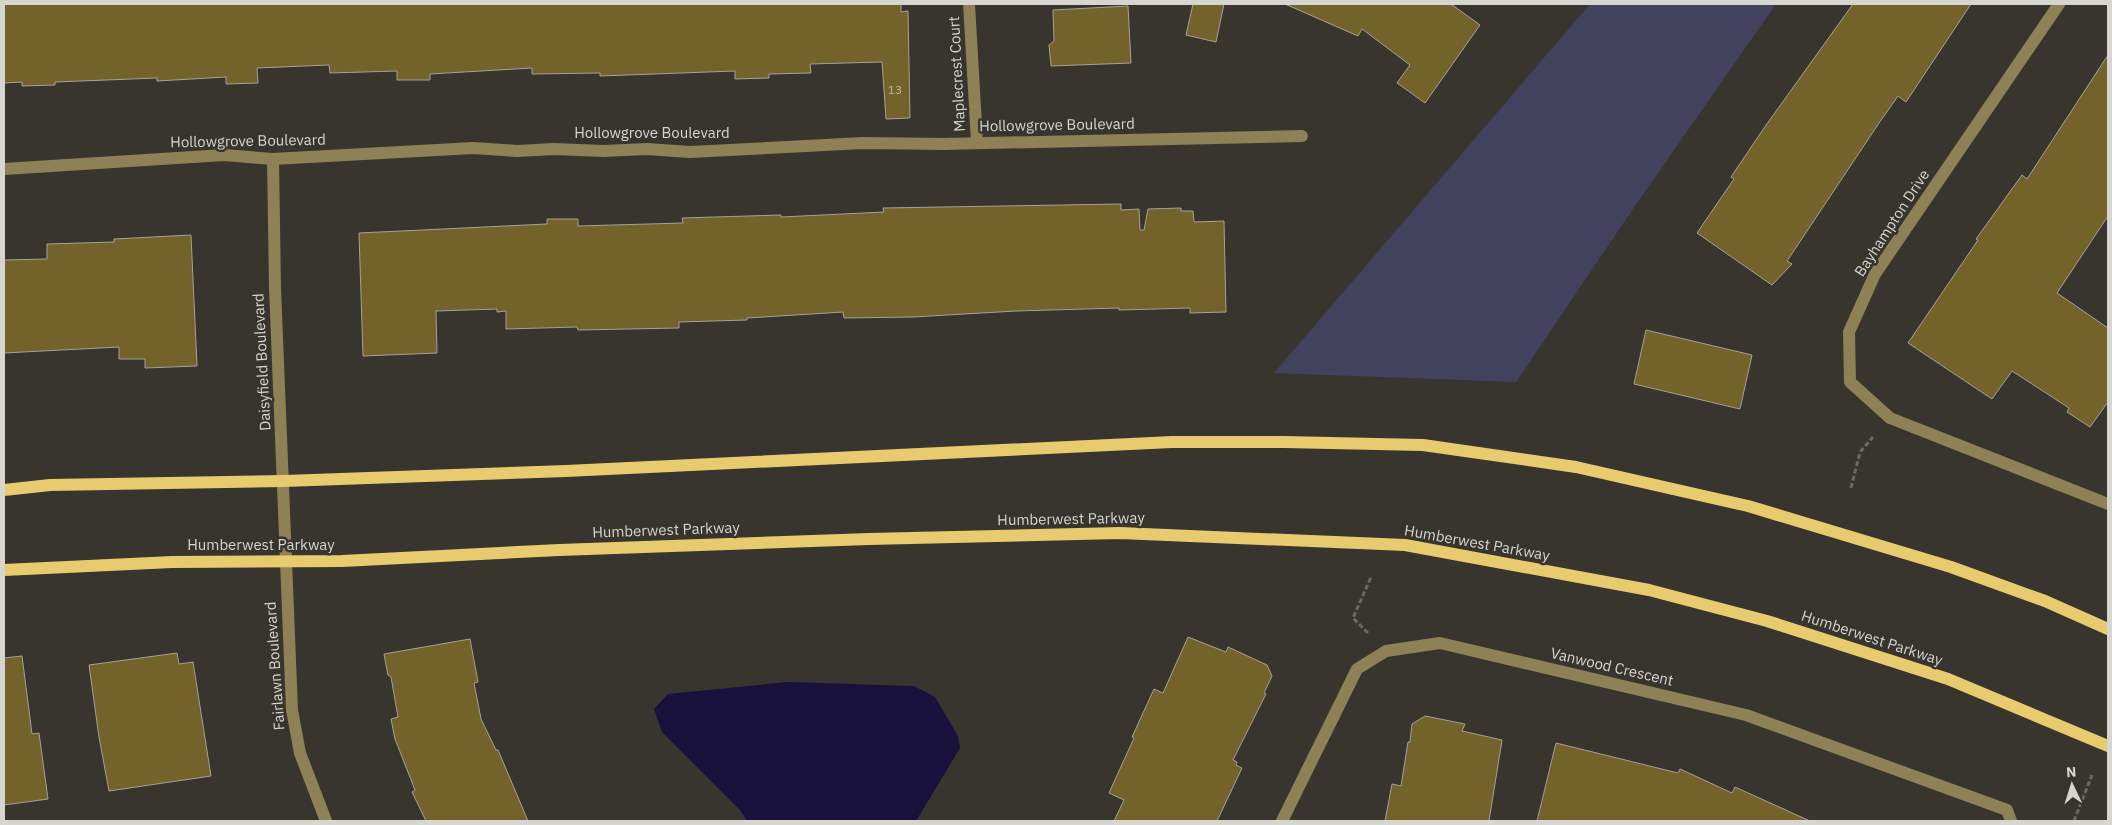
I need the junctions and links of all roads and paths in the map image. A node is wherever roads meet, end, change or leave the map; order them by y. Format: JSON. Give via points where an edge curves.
{"nodes":[{"id":1,"x":969,"y":4,"type":"edge"},
{"id":2,"x":2059,"y":4,"type":"edge"},
{"id":3,"x":1302,"y":136,"type":"dead end"},
{"id":4,"x":977,"y":142,"type":"junction"},
{"id":5,"x":273,"y":159,"type":"junction"},
{"id":6,"x":4,"y":169,"type":"edge"},
{"id":7,"x":1890,"y":418,"type":"junction"},
{"id":8,"x":284,"y":481,"type":"junction"},
{"id":9,"x":1851,"y":488,"type":"dead end"},
{"id":10,"x":4,"y":490,"type":"edge"},
{"id":11,"x":2108,"y":504,"type":"edge"},
{"id":12,"x":286,"y":563,"type":"junction"},
{"id":13,"x":4,"y":570,"type":"edge"},
{"id":14,"x":1371,"y":577,"type":"dead end"},
{"id":15,"x":2108,"y":629,"type":"edge"},
{"id":16,"x":1386,"y":651,"type":"junction"},
{"id":17,"x":2108,"y":746,"type":"edge"},
{"id":18,"x":2092,"y":775,"type":"dead end"},
{"id":19,"x":326,"y":821,"type":"edge"},
{"id":20,"x":1282,"y":821,"type":"edge"},
{"id":21,"x":2012,"y":821,"type":"edge"},
{"id":22,"x":2074,"y":821,"type":"edge"}],
"edges":[{"from":1,"to":4,"type":"street","name":"Maplecrest Court"},
{"from":2,"to":7,"type":"street","name":"Bayhampton Drive","via":[[1875,274],[1849,332],[1850,382]]},
{"from":3,"to":4,"type":"street","name":"Hollowgrove Boulevard"},
{"from":4,"to":5,"type":"street","name":"Hollowgrove Boulevard","via":[[863,143],[690,152],[473,148]]},
{"from":5,"to":6,"type":"street","name":"Hollowgrove Boulevard","via":[[224,156]]},
{"from":5,"to":8,"type":"street","name":"Daisyfield Boulevard"},
{"from":7,"to":9,"type":"path","via":[[1860,452]]},
{"from":7,"to":11,"type":"street","name":"Bayhampton Drive"},
{"from":8,"to":10,"type":"main road","via":[[50,485]]},
{"from":8,"to":12,"type":"street","name":"Daisyfield Boulevard"},
{"from":8,"to":15,"type":"main road","via":[[566,472],[1172,442],[1423,445],[1576,467],[1748,506],[1951,567],[2045,601]]},
{"from":12,"to":13,"type":"main road","name":"Humberwest Parkway","via":[[172,562]]},
{"from":12,"to":17,"type":"main road","name":"Humberwest Parkway","via":[[569,549],[1120,533],[1405,545],[1649,590],[1767,621],[1948,679]]},
{"from":12,"to":19,"type":"street","name":"Fairlawn Boulevard","via":[[292,710],[300,753]]},
{"from":14,"to":16,"type":"path","via":[[1353,618]]},
{"from":16,"to":20,"type":"street","name":"Vanwood Crescent","via":[[1357,669]]},
{"from":16,"to":21,"type":"street","name":"Vanwood Crescent","via":[[1440,644],[1746,716],[2007,810]]},
{"from":18,"to":22,"type":"path"}]}
